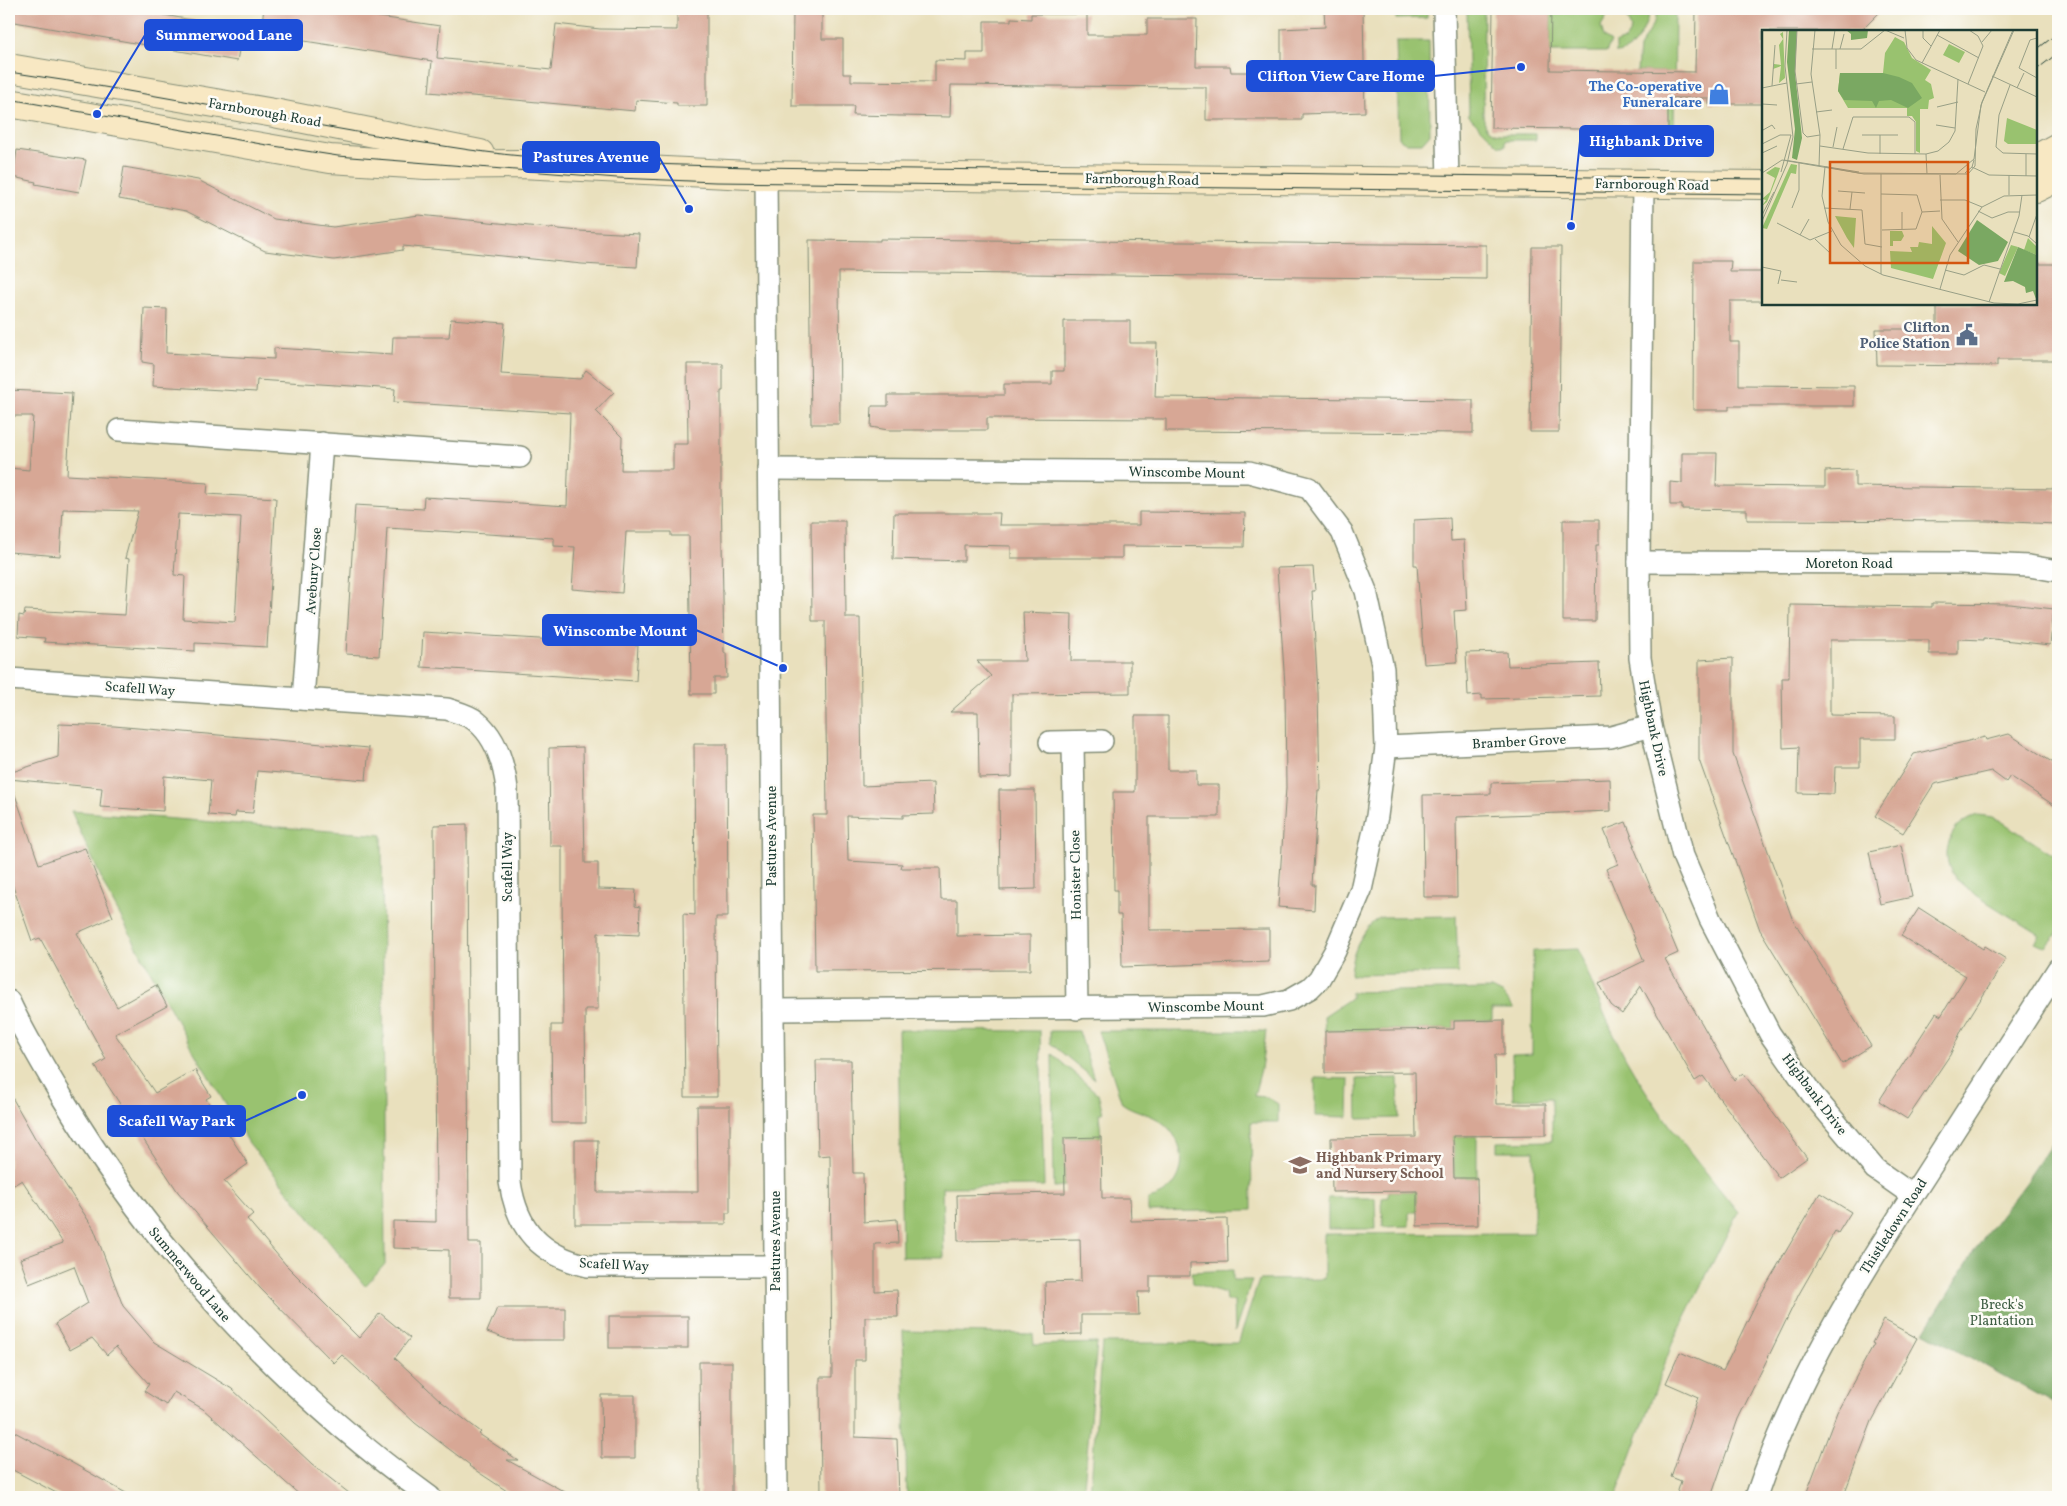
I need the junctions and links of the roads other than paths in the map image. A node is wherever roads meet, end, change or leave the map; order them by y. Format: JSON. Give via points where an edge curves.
{"nodes":[{"id":1,"x":1444,"y":9,"type":"edge"},
{"id":2,"x":9,"y":68,"type":"edge"},
{"id":3,"x":9,"y":102,"type":"edge"},
{"id":4,"x":2058,"y":147,"type":"edge"},
{"id":5,"x":2037,"y":158,"type":"edge"},
{"id":6,"x":520,"y":164,"type":"junction"},
{"id":7,"x":766,"y":175,"type":"junction"},
{"id":8,"x":2058,"y":177,"type":"edge"},
{"id":9,"x":1448,"y":182,"type":"junction"},
{"id":10,"x":1643,"y":183,"type":"junction"},
{"id":11,"x":1762,"y":185,"type":"edge"},
{"id":12,"x":2037,"y":188,"type":"edge"},
{"id":13,"x":119,"y":430,"type":"dead end"},
{"id":14,"x":322,"y":444,"type":"junction"},
{"id":15,"x":520,"y":457,"type":"dead end"},
{"id":16,"x":768,"y":469,"type":"junction"},
{"id":17,"x":1639,"y":562,"type":"junction"},
{"id":18,"x":2058,"y":571,"type":"edge"},
{"id":19,"x":9,"y":679,"type":"edge"},
{"id":20,"x":303,"y":699,"type":"junction"},
{"id":21,"x":1651,"y":726,"type":"junction"},
{"id":22,"x":1102,"y":741,"type":"dead end"},
{"id":23,"x":1050,"y":742,"type":"dead end"},
{"id":24,"x":1073,"y":742,"type":"junction"},
{"id":25,"x":1386,"y":747,"type":"junction"},
{"id":26,"x":2058,"y":969,"type":"edge"},
{"id":27,"x":9,"y":1001,"type":"edge"},
{"id":28,"x":1077,"y":1008,"type":"junction"},
{"id":29,"x":773,"y":1010,"type":"junction"},
{"id":30,"x":16,"y":1034,"type":"edge"},
{"id":31,"x":1912,"y":1195,"type":"junction"},
{"id":32,"x":775,"y":1266,"type":"junction"},
{"id":33,"x":430,"y":1497,"type":"edge"},
{"id":34,"x":777,"y":1497,"type":"edge"},
{"id":35,"x":1756,"y":1497,"type":"edge"}],
"edges":[{"from":1,"to":9,"type":"street"},
{"from":2,"to":6,"type":"street","name":"Farnborough Road","via":[[434,143]]},
{"from":3,"to":6,"type":"street","name":"Farnborough Road","via":[[330,159],[426,166]]},
{"from":4,"to":5,"type":"street"},
{"from":6,"to":7,"type":"street","name":"Farnborough Road"},
{"from":7,"to":9,"type":"street","name":"Farnborough Road"},
{"from":7,"to":16,"type":"street","name":"Pastures Avenue"},
{"from":8,"to":12,"type":"street"},
{"from":9,"to":10,"type":"street","name":"Farnborough Road"},
{"from":10,"to":11,"type":"street","name":"Farnborough Road"},
{"from":10,"to":17,"type":"street","name":"Highbank Drive"},
{"from":13,"to":14,"type":"street"},
{"from":14,"to":15,"type":"street"},
{"from":14,"to":20,"type":"street","name":"Avebury Close"},
{"from":16,"to":25,"type":"street","name":"Winscombe Mount","via":[[1249,472],[1309,488],[1342,532],[1366,591],[1383,669]]},
{"from":16,"to":29,"type":"street","name":"Pastures Avenue"},
{"from":17,"to":18,"type":"street","name":"Moreton Road","via":[[1960,563],[2029,566]]},
{"from":17,"to":21,"type":"street","name":"Highbank Drive","via":[[1640,658]]},
{"from":19,"to":20,"type":"street","name":"Scafell Way"},
{"from":20,"to":32,"type":"street","name":"Scafell Way","via":[[447,708],[475,720],[499,752],[507,789],[510,1182],[513,1204],[523,1225],[552,1253],[569,1262],[588,1266]]},
{"from":21,"to":25,"type":"street","name":"Bramber Grove","via":[[1611,737]]},
{"from":21,"to":31,"type":"street","name":"Highbank Drive","via":[[1683,856],[1710,919],[1770,1034],[1812,1094],[1875,1169]]},
{"from":22,"to":24,"type":"street"},
{"from":23,"to":24,"type":"street"},
{"from":24,"to":28,"type":"street","name":"Honister Close"},
{"from":25,"to":28,"type":"street","name":"Winscombe Mount","via":[[1378,816],[1361,890],[1330,959],[1310,988],[1289,1000],[1263,1006]]},
{"from":26,"to":31,"type":"street","name":"Thistledown Road"},
{"from":27,"to":30,"type":"street","name":"Summerwood Lane"},
{"from":28,"to":29,"type":"street","name":"Winscombe Mount"},
{"from":29,"to":32,"type":"street","name":"Pastures Avenue"},
{"from":30,"to":33,"type":"street","name":"Summerwood Lane","via":[[160,1241],[231,1322],[316,1407]]},
{"from":31,"to":35,"type":"street","name":"Thistledown Road","via":[[1833,1322],[1798,1390]]},
{"from":32,"to":34,"type":"street","name":"Pastures Avenue"}]}
